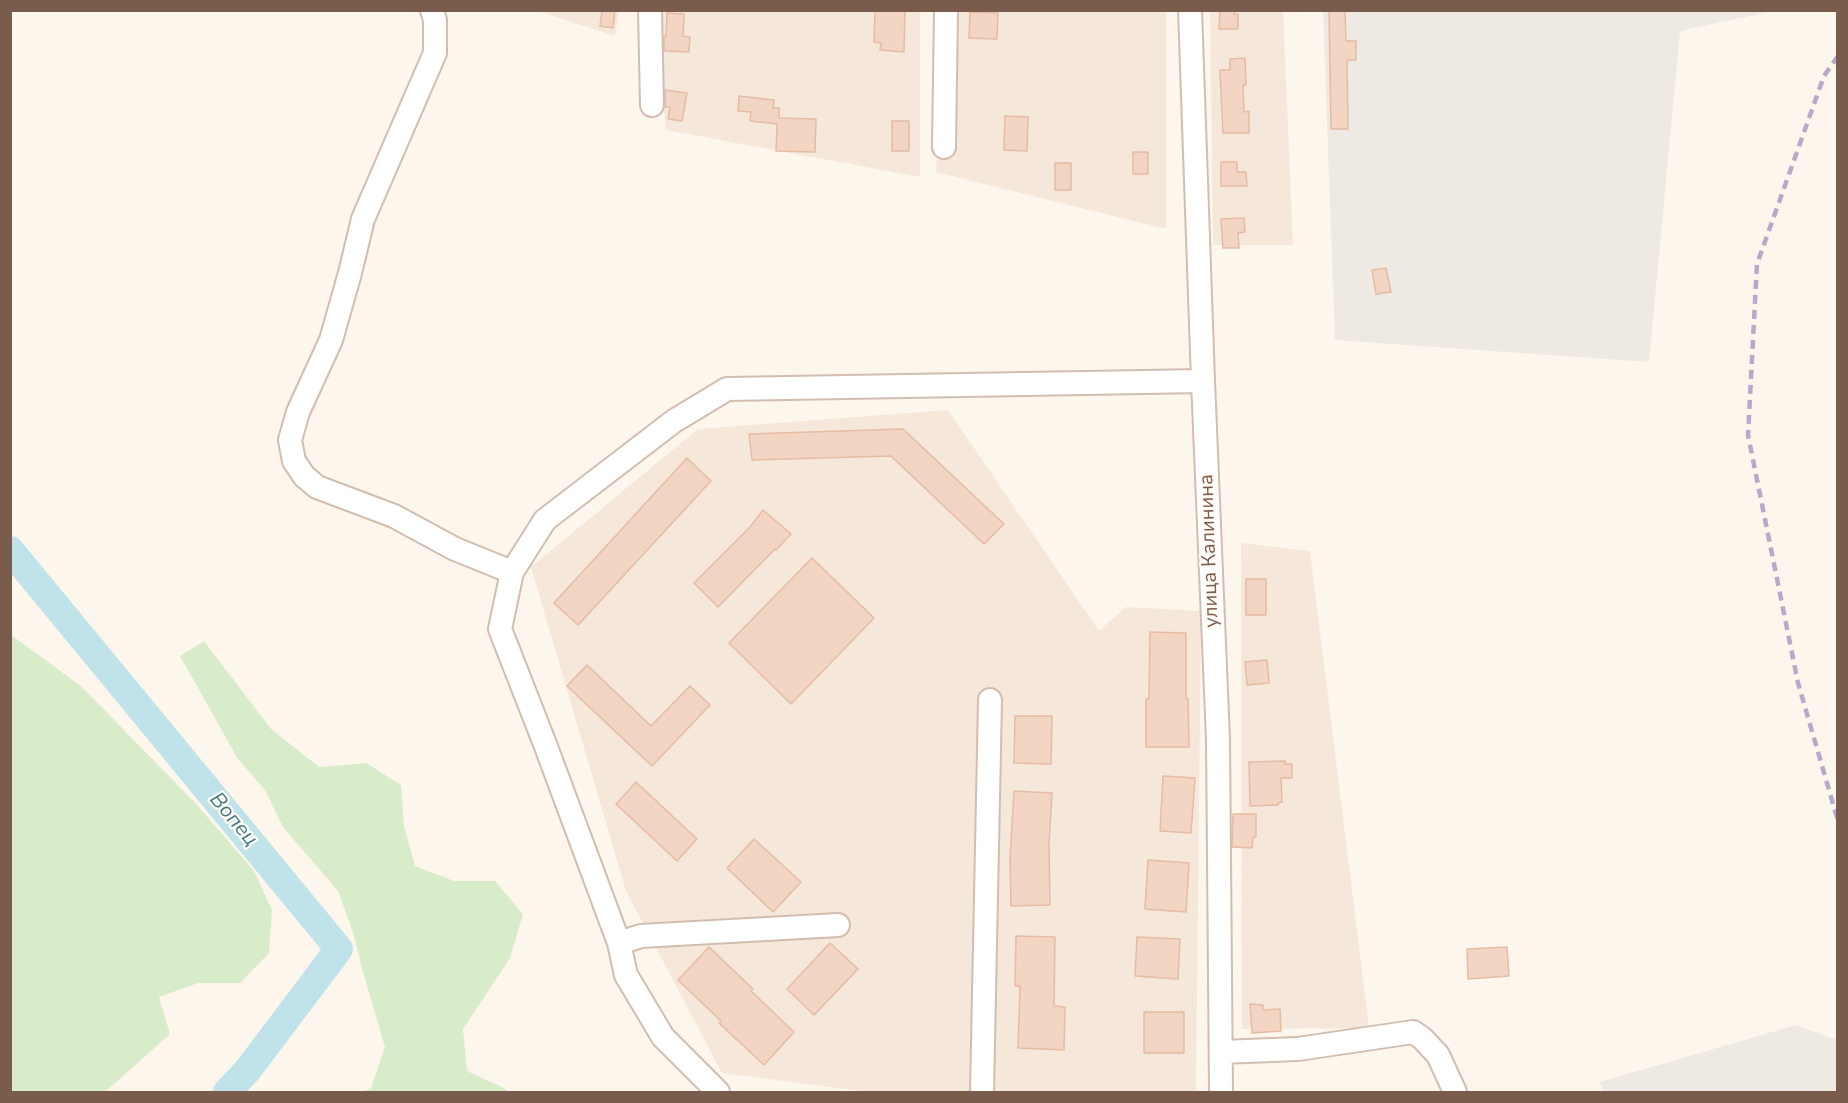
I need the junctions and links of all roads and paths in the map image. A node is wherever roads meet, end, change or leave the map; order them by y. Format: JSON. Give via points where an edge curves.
{"nodes":[{"id":1,"x":432,"y":10,"type":"edge"},
{"id":2,"x":650,"y":10,"type":"edge"},
{"id":3,"x":946,"y":10,"type":"edge"},
{"id":4,"x":1190,"y":10,"type":"edge"},
{"id":5,"x":652,"y":105,"type":"dead end"},
{"id":6,"x":944,"y":147,"type":"dead end"},
{"id":7,"x":1203,"y":381,"type":"junction"},
{"id":8,"x":512,"y":572,"type":"junction"},
{"id":9,"x":990,"y":700,"type":"dead end"},
{"id":10,"x":838,"y":925,"type":"dead end"},
{"id":11,"x":619,"y":943,"type":"junction"},
{"id":12,"x":1221,"y":1052,"type":"junction"},
{"id":13,"x":718,"y":1092,"type":"edge"},
{"id":14,"x":982,"y":1092,"type":"edge"},
{"id":15,"x":1221,"y":1092,"type":"edge"},
{"id":16,"x":1455,"y":1092,"type":"edge"}],
"edges":[{"from":1,"to":8,"type":"street","via":[[435,53],[363,219],[331,340],[298,412],[290,440],[294,461],[317,487],[394,516],[455,549]]},
{"from":2,"to":5,"type":"street"},
{"from":3,"to":6,"type":"street"},
{"from":4,"to":7,"type":"street","name":"улица Калинина"},
{"from":7,"to":8,"type":"street","via":[[727,389],[674,421],[545,520]]},
{"from":7,"to":12,"type":"street","name":"улица Калинина","via":[[1218,739]]},
{"from":8,"to":11,"type":"street","via":[[500,629]]},
{"from":9,"to":14,"type":"street"},
{"from":10,"to":11,"type":"street","via":[[641,936]]},
{"from":11,"to":13,"type":"street","via":[[626,975],[663,1037]]},
{"from":12,"to":15,"type":"street","name":"улица Калинина"},
{"from":12,"to":16,"type":"street","via":[[1298,1049],[1413,1032],[1438,1055]]}]}
